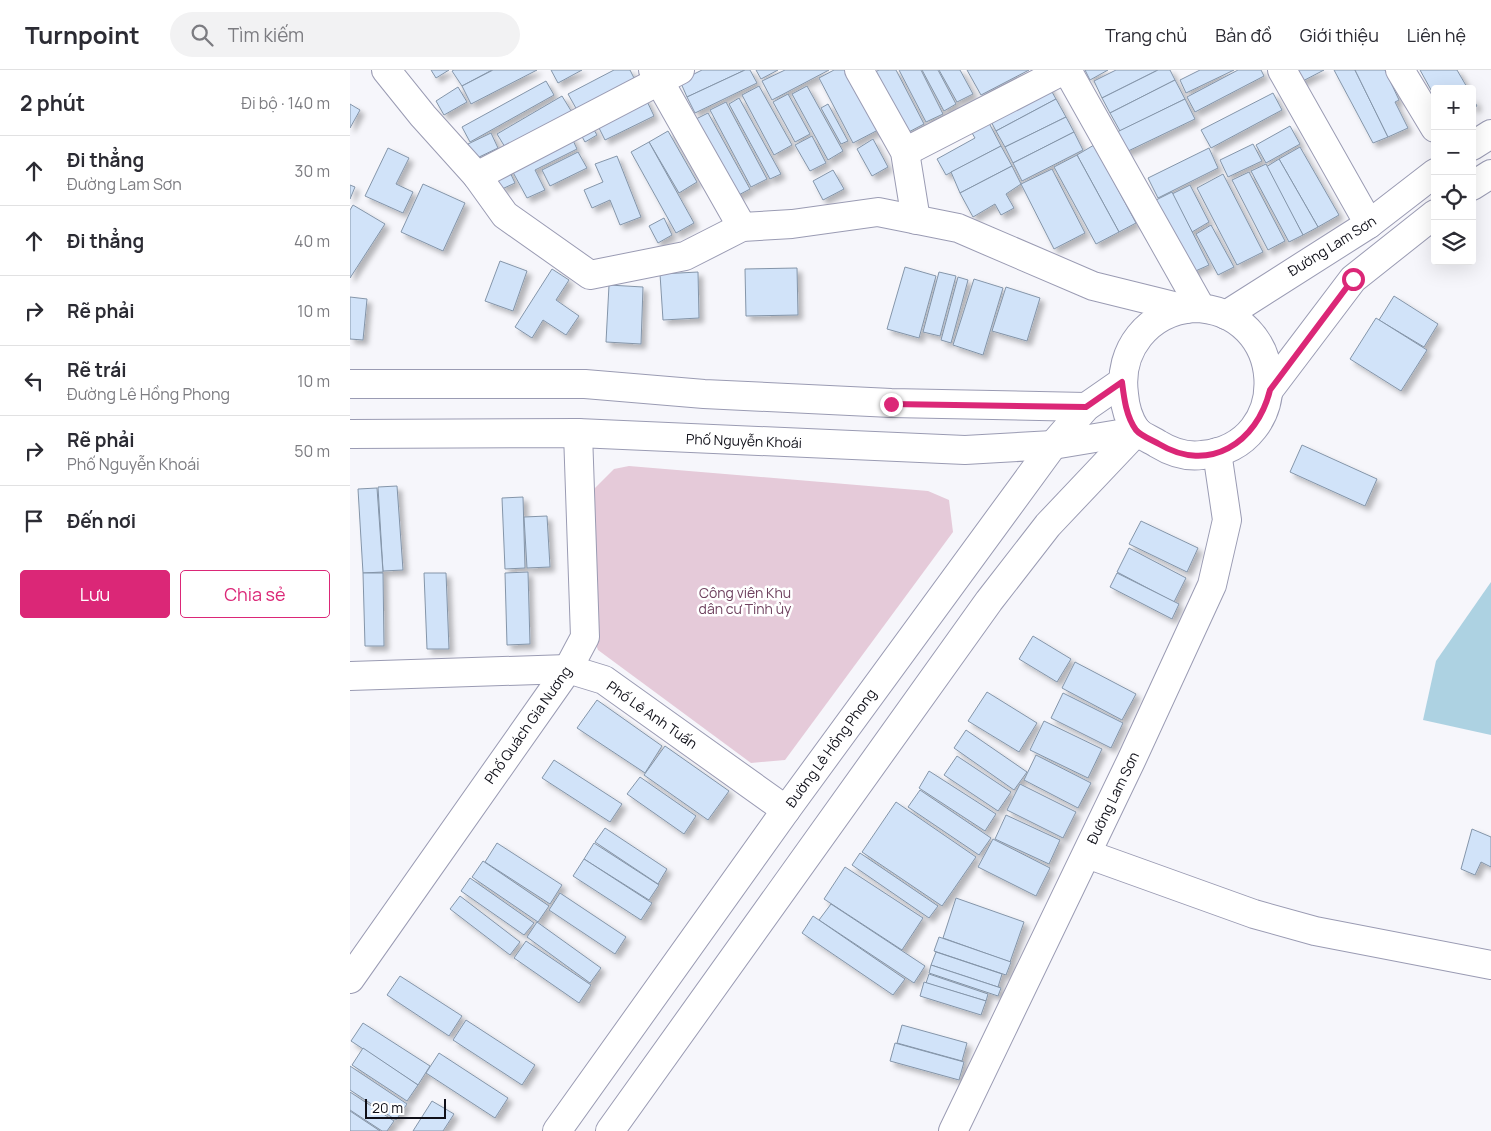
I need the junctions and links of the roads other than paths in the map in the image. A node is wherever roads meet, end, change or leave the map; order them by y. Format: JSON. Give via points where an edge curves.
{"nodes":[{"id":1,"x":386,"y":70,"type":"edge"},
{"id":2,"x":859,"y":70,"type":"edge"},
{"id":3,"x":1065,"y":70,"type":"edge"},
{"id":4,"x":1282,"y":70,"type":"edge"},
{"id":5,"x":1400,"y":70,"type":"edge"},
{"id":6,"x":664,"y":74,"type":"edge"},
{"id":7,"x":1431,"y":121,"type":"edge"},
{"id":8,"x":1491,"y":134,"type":"edge"},
{"id":9,"x":1476,"y":143,"type":"edge"},
{"id":10,"x":905,"y":152,"type":"junction"},
{"id":11,"x":1491,"y":174,"type":"edge"},
{"id":12,"x":1432,"y":175,"type":"edge"},
{"id":13,"x":477,"y":176,"type":"junction"},
{"id":14,"x":1476,"y":183,"type":"edge"},
{"id":15,"x":1431,"y":217,"type":"edge"},
{"id":16,"x":916,"y":220,"type":"junction"},
{"id":17,"x":1369,"y":224,"type":"junction"},
{"id":18,"x":742,"y":227,"type":"junction"},
{"id":19,"x":1204,"y":311,"type":"junction"},
{"id":20,"x":1122,"y":382,"type":"junction"},
{"id":21,"x":350,"y":384,"type":"edge"},
{"id":22,"x":1270,"y":390,"type":"junction"},
{"id":23,"x":1086,"y":407,"type":"junction"},
{"id":24,"x":1137,"y":431,"type":"junction"},
{"id":25,"x":578,"y":433,"type":"junction"},
{"id":26,"x":350,"y":434,"type":"edge"},
{"id":27,"x":1053,"y":445,"type":"junction"},
{"id":28,"x":1218,"y":452,"type":"junction"},
{"id":29,"x":568,"y":669,"type":"junction"},
{"id":30,"x":350,"y":676,"type":"edge"},
{"id":31,"x":786,"y":810,"type":"junction"},
{"id":32,"x":1087,"y":854,"type":"junction"},
{"id":33,"x":1491,"y":965,"type":"edge"},
{"id":34,"x":350,"y":979,"type":"edge"},
{"id":35,"x":557,"y":1131,"type":"edge"},
{"id":36,"x":610,"y":1131,"type":"edge"},
{"id":37,"x":953,"y":1131,"type":"edge"}],
"edges":[{"from":1,"to":13,"type":"street","via":[[422,116]]},
{"from":2,"to":10,"type":"street"},
{"from":3,"to":10,"type":"street"},
{"from":3,"to":19,"type":"street"},
{"from":4,"to":17,"type":"street"},
{"from":5,"to":7,"type":"street"},
{"from":6,"to":13,"type":"street"},
{"from":6,"to":18,"type":"street"},
{"from":8,"to":9,"type":"street"},
{"from":10,"to":16,"type":"street"},
{"from":11,"to":14,"type":"street"},
{"from":12,"to":17,"type":"street","name":"Đường Lam Sơn"},
{"from":13,"to":18,"type":"street","via":[[505,215],[590,276],[685,256]]},
{"from":15,"to":22,"type":"street","via":[[1353,279]]},
{"from":16,"to":18,"type":"street","via":[[878,212]]},
{"from":16,"to":19,"type":"street","via":[[958,228],[1093,286]]},
{"from":17,"to":19,"type":"street","name":"Đường Lam Sơn"},
{"from":19,"to":20,"type":"street","via":[[1166,314],[1143,331],[1125,361]]},
{"from":19,"to":22,"type":"street","via":[[1242,324],[1255,338],[1264,354]]},
{"from":20,"to":23,"type":"street","name":"Đường Lê Hồng Phong"},
{"from":20,"to":24,"type":"street","via":[[1128,416]]},
{"from":21,"to":23,"type":"street","via":[[585,384],[891,404]]},
{"from":22,"to":28,"type":"street","via":[[1262,414],[1247,436]]},
{"from":23,"to":27,"type":"street","name":"Đường Lê Hồng Phong"},
{"from":24,"to":27,"type":"street","name":"Phố Nguyễn Khoái"},
{"from":24,"to":28,"type":"street","via":[[1168,449],[1184,454]]},
{"from":24,"to":36,"type":"street","via":[[1048,525],[989,601]]},
{"from":25,"to":26,"type":"street","name":"Phố Nguyễn Khoái"},
{"from":25,"to":27,"type":"street","name":"Phố Nguyễn Khoái","via":[[965,450]]},
{"from":25,"to":29,"type":"street","name":"Phố Quách Gia Nương","via":[[584,637]]},
{"from":27,"to":31,"type":"street","name":"Đường Lê Hồng Phong"},
{"from":28,"to":32,"type":"street","name":"Đường Lam Sơn","via":[[1227,520],[1212,585]]},
{"from":29,"to":30,"type":"street","name":"Phố Lê Anh Tuấn"},
{"from":29,"to":31,"type":"street","name":"Phố Lê Anh Tuấn","via":[[604,680]]},
{"from":29,"to":34,"type":"street","name":"Phố Quách Gia Nương"},
{"from":31,"to":35,"type":"street","name":"Đường Lê Hồng Phong"},
{"from":32,"to":33,"type":"street","via":[[1254,914]]},
{"from":32,"to":37,"type":"street","name":"Đường Lam Sơn"}]}
